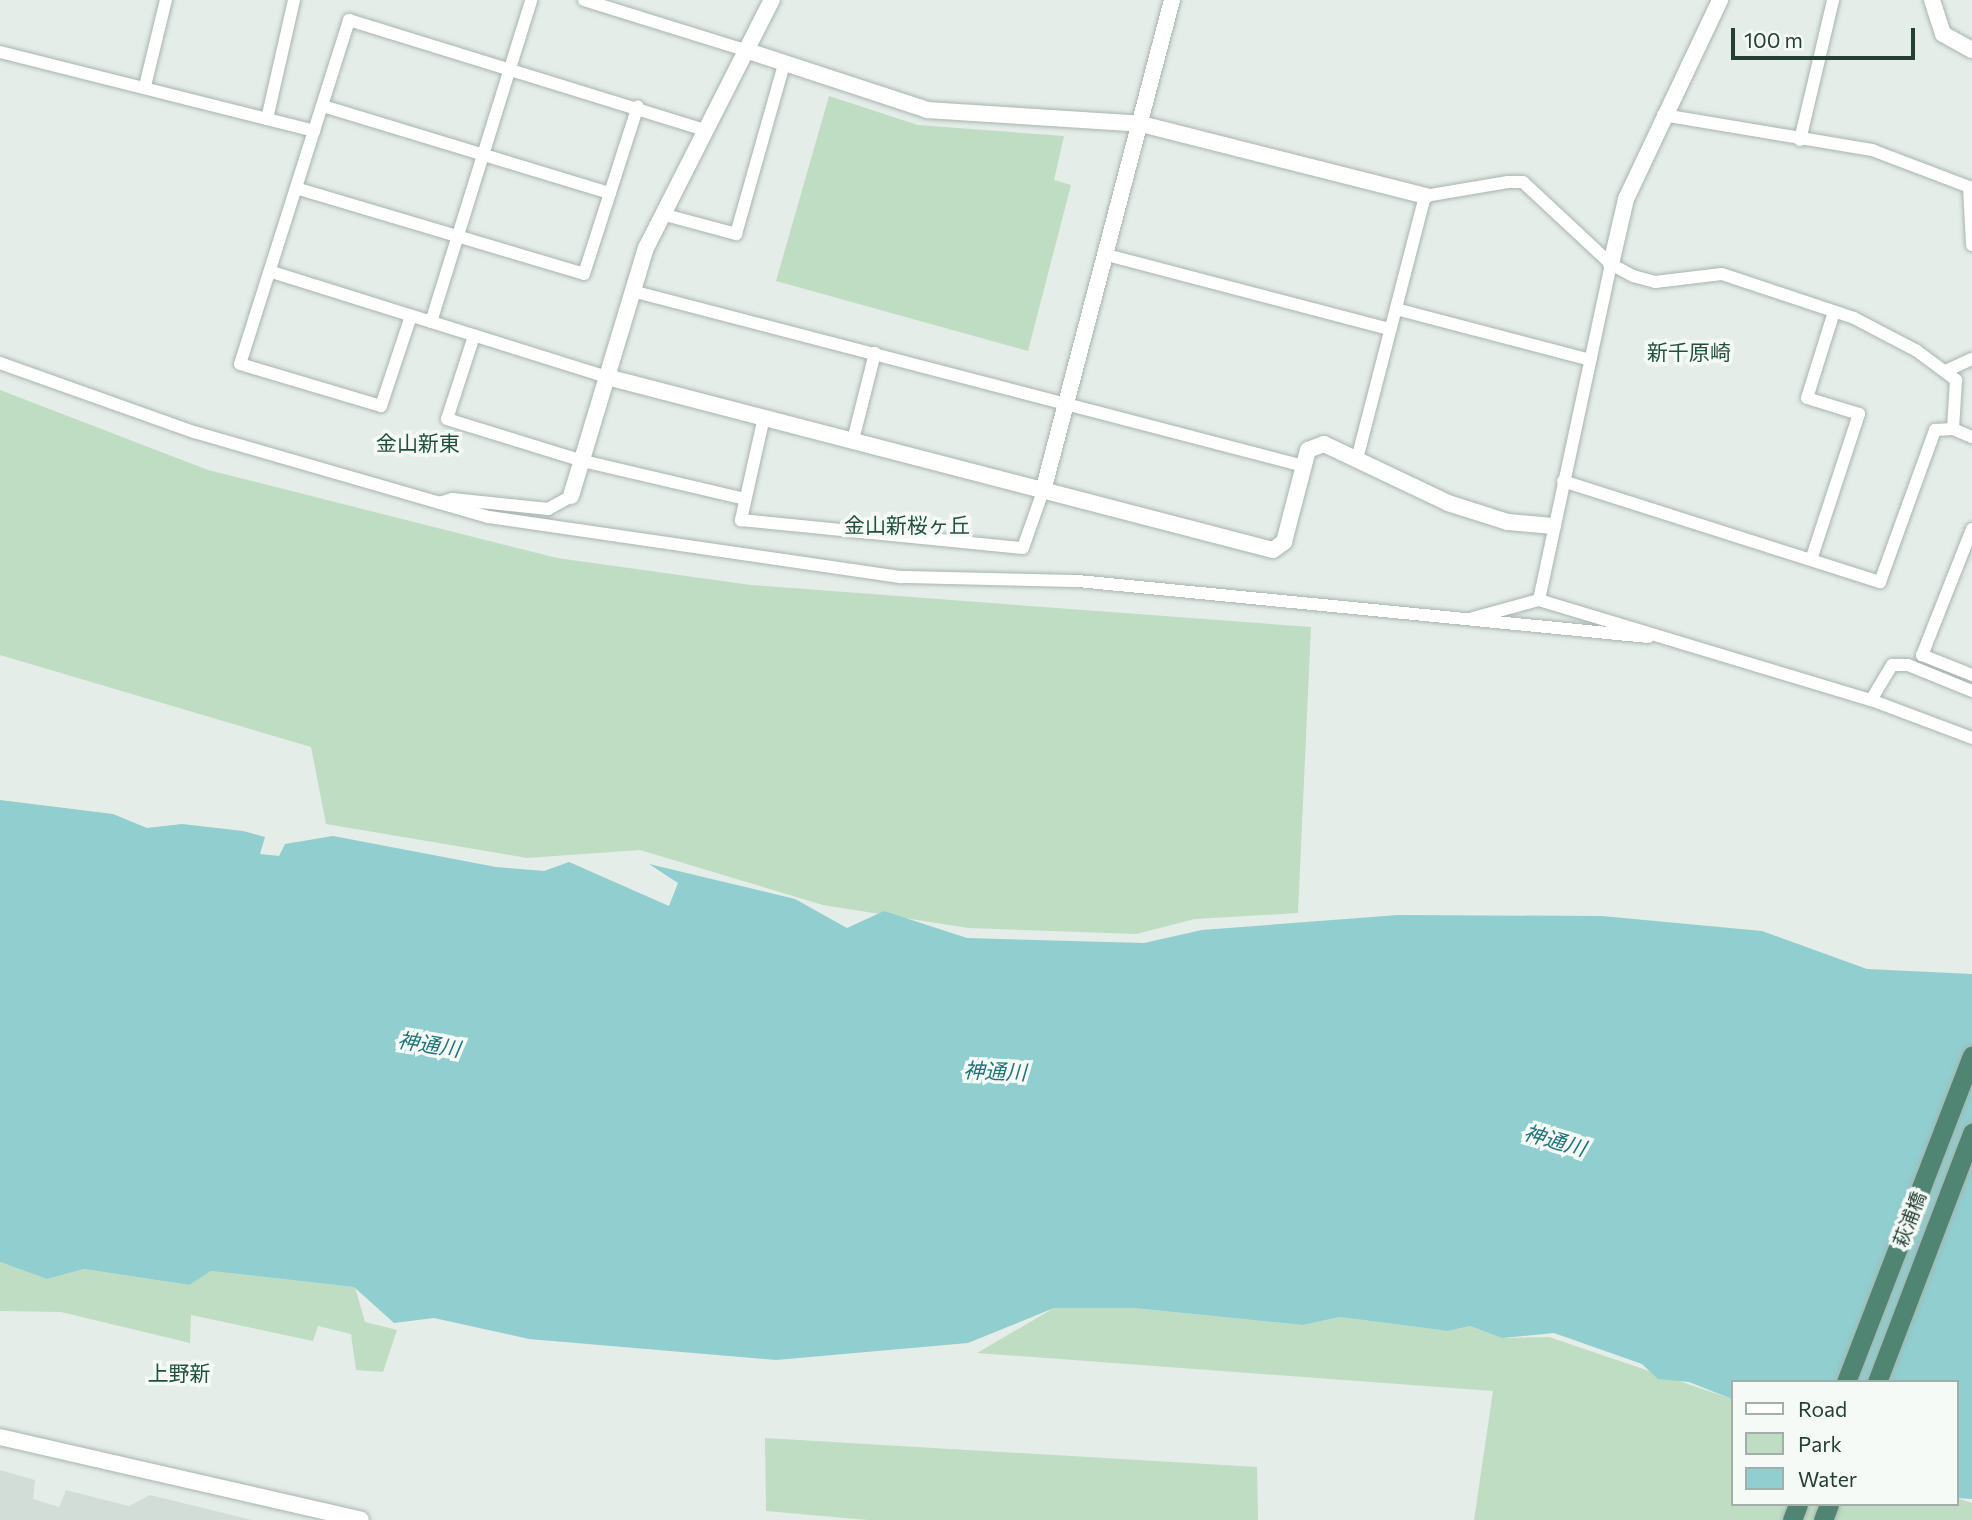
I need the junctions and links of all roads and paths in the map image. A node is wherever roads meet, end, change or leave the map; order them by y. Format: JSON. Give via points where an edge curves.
{"nodes":[{"id":1,"x":166,"y":0,"type":"edge"},
{"id":2,"x":295,"y":0,"type":"edge"},
{"id":3,"x":531,"y":0,"type":"edge"},
{"id":4,"x":584,"y":0,"type":"edge"},
{"id":5,"x":772,"y":0,"type":"edge"},
{"id":6,"x":1172,"y":0,"type":"edge"},
{"id":7,"x":1720,"y":0,"type":"edge"},
{"id":8,"x":1833,"y":0,"type":"edge"},
{"id":9,"x":1932,"y":0,"type":"edge"},
{"id":10,"x":745,"y":50,"type":"junction"},
{"id":11,"x":1972,"y":50,"type":"edge"},
{"id":12,"x":0,"y":52,"type":"edge"},
{"id":13,"x":784,"y":64,"type":"junction"},
{"id":14,"x":510,"y":68,"type":"junction"},
{"id":15,"x":145,"y":86,"type":"junction"},
{"id":16,"x":323,"y":106,"type":"junction"},
{"id":17,"x":638,"y":106,"type":"junction"},
{"id":18,"x":1663,"y":115,"type":"junction"},
{"id":19,"x":267,"y":119,"type":"junction"},
{"id":20,"x":1142,"y":124,"type":"junction"},
{"id":21,"x":705,"y":130,"type":"junction"},
{"id":22,"x":314,"y":131,"type":"junction"},
{"id":23,"x":1800,"y":139,"type":"junction"},
{"id":24,"x":484,"y":151,"type":"junction"},
{"id":25,"x":1970,"y":188,"type":"edge"},
{"id":26,"x":299,"y":189,"type":"junction"},
{"id":27,"x":610,"y":192,"type":"junction"},
{"id":28,"x":1425,"y":196,"type":"junction"},
{"id":29,"x":662,"y":214,"type":"junction"},
{"id":30,"x":457,"y":238,"type":"junction"},
{"id":31,"x":1972,"y":245,"type":"edge"},
{"id":32,"x":1107,"y":255,"type":"junction"},
{"id":33,"x":1611,"y":264,"type":"junction"},
{"id":34,"x":272,"y":272,"type":"junction"},
{"id":35,"x":632,"y":291,"type":"junction"},
{"id":36,"x":1396,"y":309,"type":"junction"},
{"id":37,"x":1834,"y":312,"type":"junction"},
{"id":38,"x":411,"y":316,"type":"junction"},
{"id":39,"x":431,"y":322,"type":"junction"},
{"id":40,"x":1390,"y":329,"type":"junction"},
{"id":41,"x":474,"y":336,"type":"junction"},
{"id":42,"x":875,"y":353,"type":"junction"},
{"id":43,"x":1972,"y":359,"type":"edge"},
{"id":44,"x":1590,"y":360,"type":"junction"},
{"id":45,"x":0,"y":363,"type":"edge"},
{"id":46,"x":1948,"y":370,"type":"junction"},
{"id":47,"x":607,"y":377,"type":"junction"},
{"id":48,"x":1065,"y":406,"type":"junction"},
{"id":49,"x":764,"y":417,"type":"junction"},
{"id":50,"x":1953,"y":429,"type":"junction"},
{"id":51,"x":1972,"y":437,"type":"edge"},
{"id":52,"x":853,"y":440,"type":"junction"},
{"id":53,"x":1357,"y":459,"type":"junction"},
{"id":54,"x":583,"y":461,"type":"junction"},
{"id":55,"x":1304,"y":466,"type":"junction"},
{"id":56,"x":1563,"y":481,"type":"junction"},
{"id":57,"x":1043,"y":491,"type":"junction"},
{"id":58,"x":571,"y":496,"type":"joint"},
{"id":59,"x":745,"y":499,"type":"junction"},
{"id":60,"x":438,"y":503,"type":"junction"},
{"id":61,"x":1553,"y":526,"type":"junction"},
{"id":62,"x":1972,"y":529,"type":"edge"},
{"id":63,"x":1811,"y":560,"type":"junction"},
{"id":64,"x":1539,"y":600,"type":"junction"},
{"id":65,"x":1473,"y":618,"type":"junction"},
{"id":66,"x":1648,"y":638,"type":"junction"},
{"id":67,"x":1972,"y":675,"type":"edge"},
{"id":68,"x":1972,"y":691,"type":"edge"},
{"id":69,"x":1871,"y":699,"type":"junction"},
{"id":70,"x":1972,"y":738,"type":"edge"},
{"id":71,"x":1972,"y":1055,"type":"edge"},
{"id":72,"x":1972,"y":1133,"type":"edge"},
{"id":73,"x":1847,"y":1380,"type":"edge"},
{"id":74,"x":1878,"y":1380,"type":"edge"},
{"id":75,"x":0,"y":1437,"type":"edge"},
{"id":76,"x":361,"y":1520,"type":"edge"}],
"edges":[{"from":1,"to":15,"type":"street"},
{"from":2,"to":19,"type":"street"},
{"from":3,"to":14,"type":"street"},
{"from":4,"to":10,"type":"street"},
{"from":5,"to":10,"type":"street"},
{"from":6,"to":20,"type":"street"},
{"from":7,"to":18,"type":"street"},
{"from":8,"to":23,"type":"street"},
{"from":9,"to":11,"type":"street","via":[[1943,34]]},
{"from":10,"to":13,"type":"street"},
{"from":10,"to":21,"type":"street"},
{"from":12,"to":15,"type":"street"},
{"from":13,"to":20,"type":"street","via":[[927,110]]},
{"from":13,"to":29,"type":"street","via":[[736,234]]},
{"from":14,"to":16,"type":"street","via":[[349,20]]},
{"from":14,"to":17,"type":"street"},
{"from":14,"to":24,"type":"street"},
{"from":15,"to":19,"type":"street"},
{"from":16,"to":22,"type":"street"},
{"from":16,"to":24,"type":"street"},
{"from":17,"to":21,"type":"street"},
{"from":17,"to":27,"type":"street"},
{"from":18,"to":23,"type":"street"},
{"from":18,"to":33,"type":"street","via":[[1626,199]]},
{"from":19,"to":22,"type":"street"},
{"from":20,"to":28,"type":"street"},
{"from":20,"to":32,"type":"street"},
{"from":21,"to":29,"type":"street"},
{"from":22,"to":26,"type":"street"},
{"from":23,"to":25,"type":"street","via":[[1872,150]]},
{"from":24,"to":27,"type":"street"},
{"from":24,"to":30,"type":"street"},
{"from":25,"to":31,"type":"street"},
{"from":26,"to":30,"type":"street"},
{"from":26,"to":34,"type":"street"},
{"from":27,"to":30,"type":"street","via":[[584,274]]},
{"from":28,"to":33,"type":"street","via":[[1523,182]]},
{"from":28,"to":36,"type":"street"},
{"from":29,"to":35,"type":"street"},
{"from":30,"to":39,"type":"street"},
{"from":32,"to":40,"type":"street"},
{"from":32,"to":48,"type":"street"},
{"from":33,"to":37,"type":"street","via":[[1655,282],[1722,274]]},
{"from":33,"to":44,"type":"street"},
{"from":34,"to":38,"type":"street"},
{"from":34,"to":38,"type":"street","via":[[240,364],[381,406]]},
{"from":35,"to":42,"type":"street"},
{"from":35,"to":47,"type":"street"},
{"from":36,"to":40,"type":"street"},
{"from":36,"to":44,"type":"street"},
{"from":37,"to":46,"type":"street"},
{"from":37,"to":63,"type":"street","via":[[1807,398],[1859,414]]},
{"from":38,"to":39,"type":"street"},
{"from":39,"to":41,"type":"street"},
{"from":40,"to":53,"type":"street"},
{"from":41,"to":47,"type":"street"},
{"from":41,"to":54,"type":"street","via":[[447,419]]},
{"from":42,"to":48,"type":"street"},
{"from":42,"to":52,"type":"street"},
{"from":43,"to":46,"type":"street"},
{"from":44,"to":56,"type":"street"},
{"from":45,"to":60,"type":"street","via":[[194,432]]},
{"from":46,"to":50,"type":"street","via":[[1956,380]]},
{"from":47,"to":49,"type":"street"},
{"from":47,"to":54,"type":"street"},
{"from":48,"to":55,"type":"street"},
{"from":48,"to":57,"type":"street"},
{"from":49,"to":52,"type":"street"},
{"from":49,"to":59,"type":"street"},
{"from":50,"to":51,"type":"street"},
{"from":50,"to":63,"type":"street","via":[[1935,430],[1880,582]]},
{"from":52,"to":57,"type":"street"},
{"from":53,"to":55,"type":"street","via":[[1324,444],[1308,450]]},
{"from":53,"to":61,"type":"street","via":[[1448,503],[1507,522]]},
{"from":54,"to":58,"type":"street"},
{"from":54,"to":59,"type":"street"},
{"from":55,"to":57,"type":"street","via":[[1284,542],[1273,550]]},
{"from":56,"to":61,"type":"street"},
{"from":56,"to":63,"type":"street"},
{"from":57,"to":59,"type":"street","via":[[1023,548],[741,520]]},
{"from":58,"to":60,"type":"street","via":[[548,509],[452,499]]},
{"from":60,"to":65,"type":"street","via":[[489,517],[902,577],[1078,581]]},
{"from":61,"to":64,"type":"street"},
{"from":62,"to":67,"type":"street","via":[[1922,655]]},
{"from":64,"to":65,"type":"street"},
{"from":64,"to":66,"type":"street"},
{"from":65,"to":66,"type":"street"},
{"from":66,"to":69,"type":"street"},
{"from":68,"to":69,"type":"street","via":[[1908,665],[1892,665]]},
{"from":69,"to":70,"type":"street"},
{"from":71,"to":73,"type":"highway","name":"萩浦橋"},
{"from":72,"to":74,"type":"highway","name":"萩浦橋"},
{"from":75,"to":76,"type":"street"}]}
